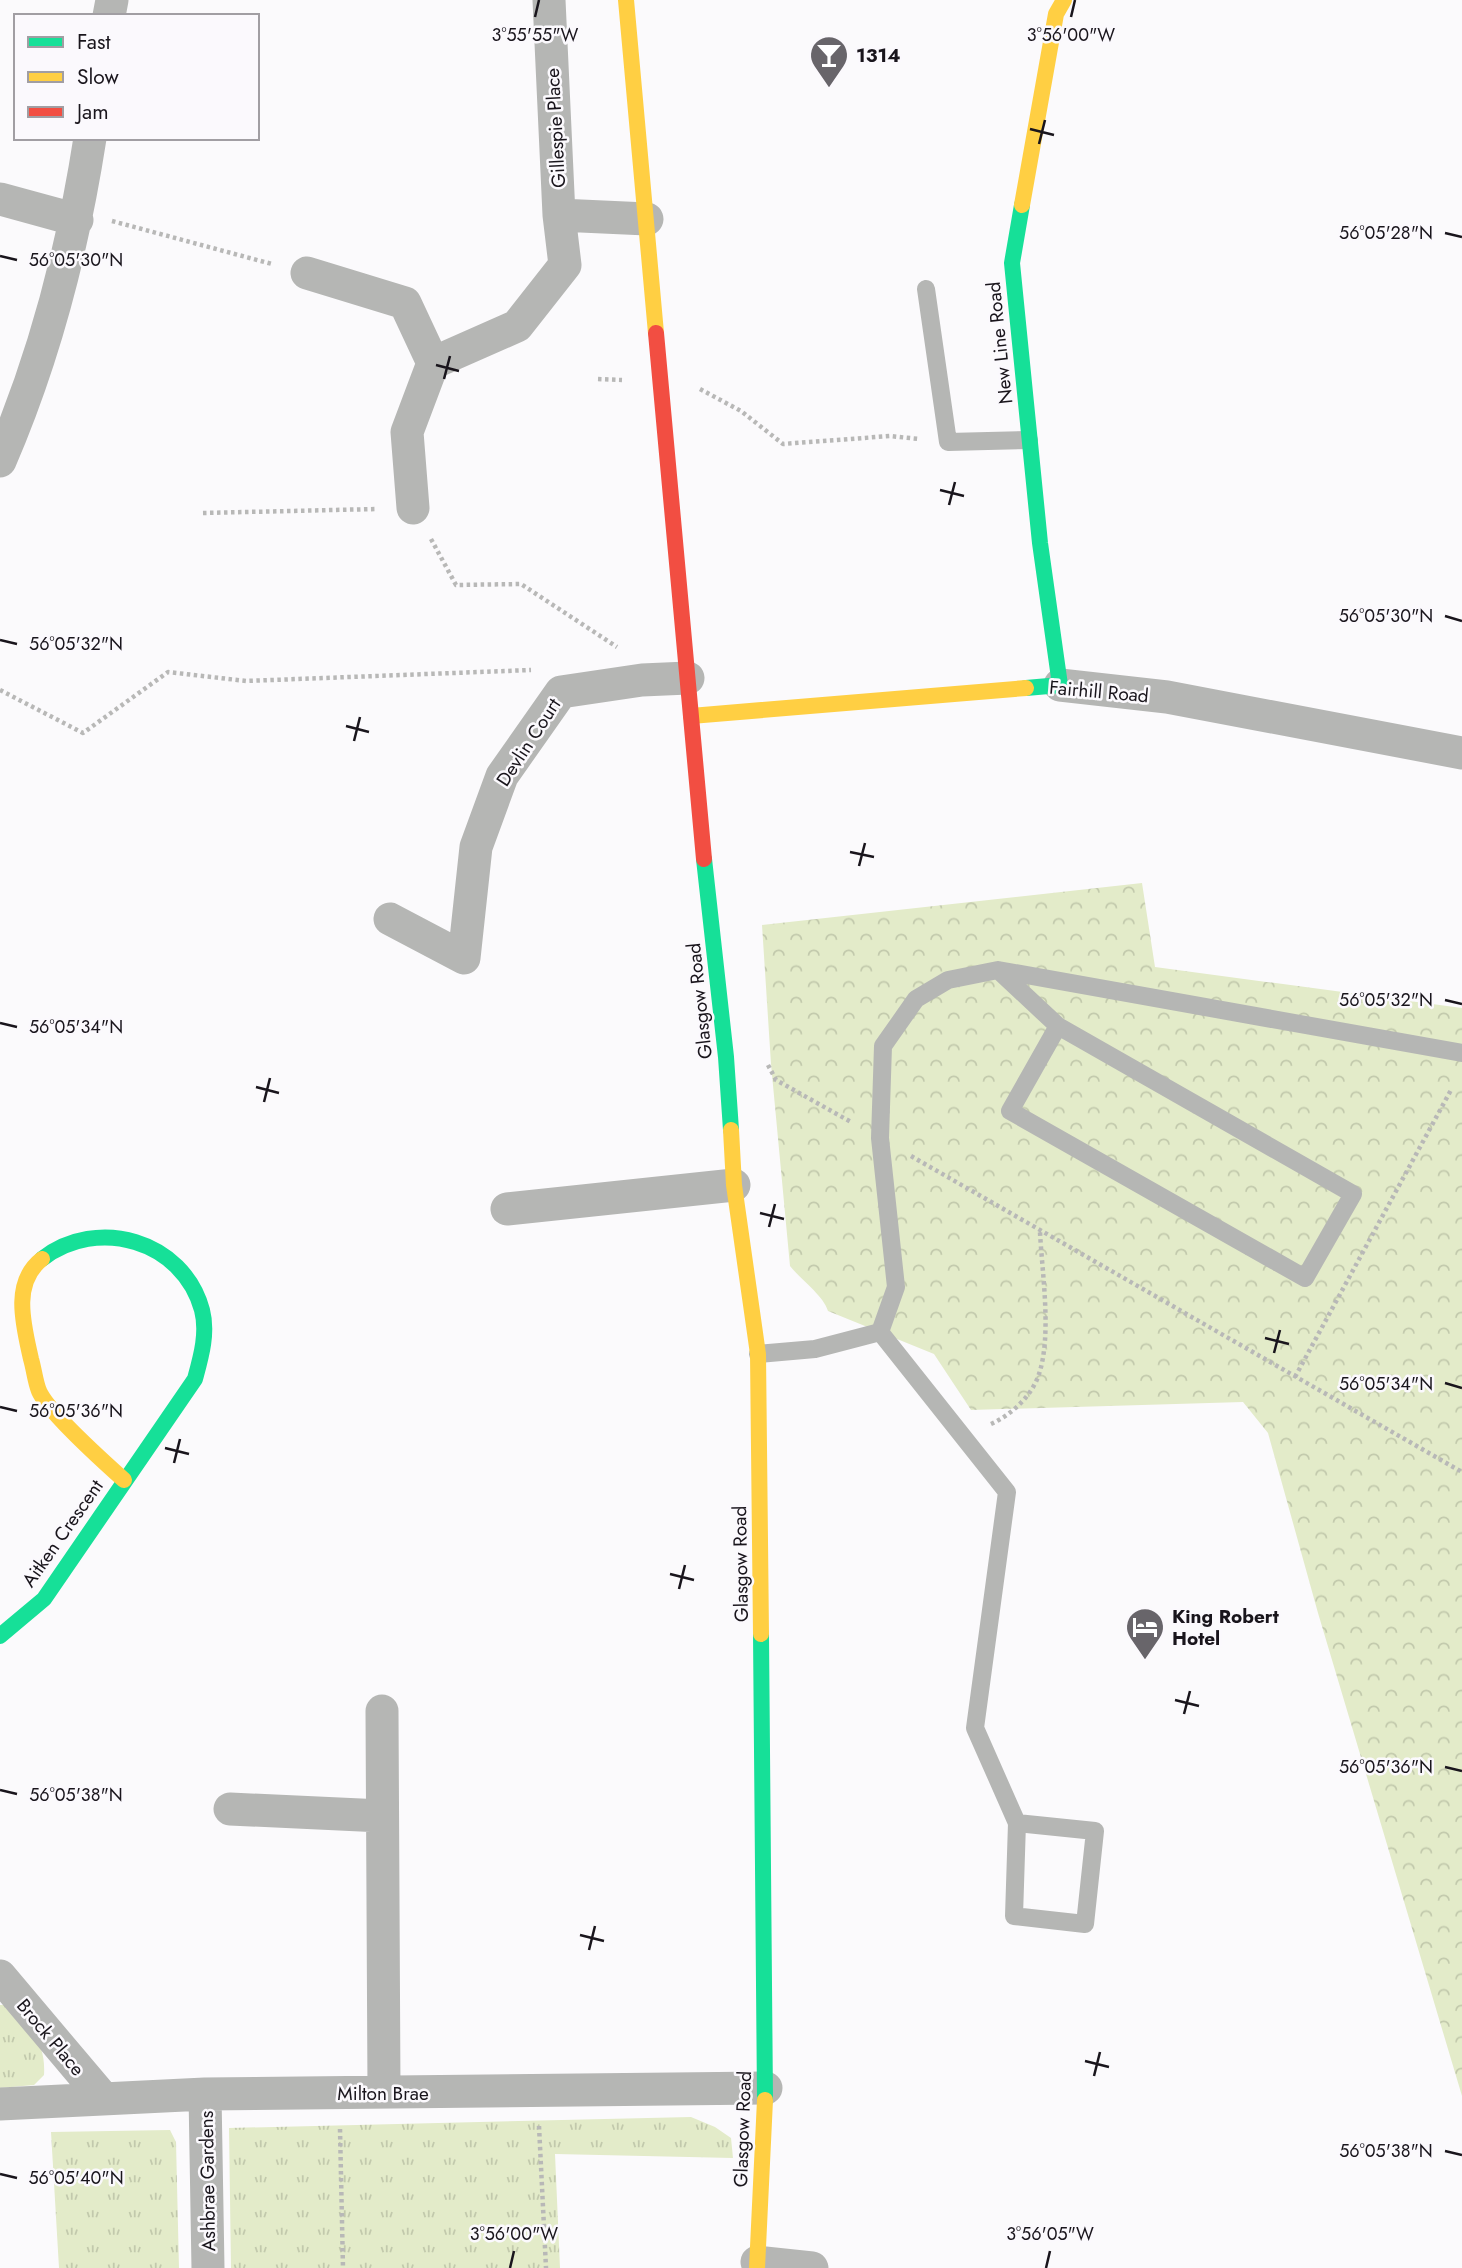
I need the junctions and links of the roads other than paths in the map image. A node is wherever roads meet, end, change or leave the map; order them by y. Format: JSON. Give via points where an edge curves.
{"nodes":[{"id":1,"x":549,"y":0,"type":"edge"},
{"id":2,"x":625,"y":0,"type":"edge"},
{"id":3,"x":1065,"y":0,"type":"edge"},
{"id":4,"x":90,"y":140,"type":"edge"},
{"id":5,"x":0,"y":199,"type":"edge"},
{"id":6,"x":559,"y":215,"type":"junction"},
{"id":7,"x":78,"y":216,"type":"junction"},
{"id":8,"x":647,"y":219,"type":"junction"},
{"id":9,"x":307,"y":273,"type":"road end"},
{"id":10,"x":926,"y":289,"type":"dead end"},
{"id":11,"x":433,"y":363,"type":"junction"},
{"id":12,"x":1029,"y":440,"type":"junction"},
{"id":13,"x":0,"y":461,"type":"edge"},
{"id":14,"x":414,"y":508,"type":"road end"},
{"id":15,"x":688,"y":678,"type":"junction"},
{"id":16,"x":1060,"y":685,"type":"junction"},
{"id":17,"x":691,"y":716,"type":"junction"},
{"id":18,"x":1462,"y":753,"type":"edge"},
{"id":19,"x":390,"y":919,"type":"dead end"},
{"id":20,"x":998,"y":970,"type":"junction"},
{"id":21,"x":1058,"y":1026,"type":"junction"},
{"id":22,"x":1462,"y":1053,"type":"edge"},
{"id":23,"x":734,"y":1185,"type":"junction"},
{"id":24,"x":506,"y":1209,"type":"dead end"},
{"id":25,"x":880,"y":1332,"type":"junction"},
{"id":26,"x":758,"y":1354,"type":"junction"},
{"id":27,"x":124,"y":1479,"type":"junction"},
{"id":28,"x":0,"y":1636,"type":"edge"},
{"id":29,"x":382,"y":1712,"type":"dead end"},
{"id":30,"x":230,"y":1809,"type":"dead end"},
{"id":31,"x":382,"y":1816,"type":"junction"},
{"id":32,"x":1017,"y":1823,"type":"junction"},
{"id":33,"x":0,"y":1976,"type":"edge"},
{"id":34,"x":766,"y":2088,"type":"junction"},
{"id":35,"x":384,"y":2092,"type":"junction"},
{"id":36,"x":205,"y":2094,"type":"junction"},
{"id":37,"x":103,"y":2098,"type":"junction"},
{"id":38,"x":0,"y":2104,"type":"edge"},
{"id":39,"x":757,"y":2265,"type":"edge"},
{"id":40,"x":208,"y":2268,"type":"edge"},
{"id":41,"x":812,"y":2268,"type":"edge"}],
"edges":[{"from":1,"to":6,"type":"street","name":"Gillespie Place"},
{"from":2,"to":8,"type":"main road","name":"Glasgow Road"},
{"from":3,"to":12,"type":"main road","name":"New Line Road","via":[[1056,14],[1012,263]]},
{"from":4,"to":7,"type":"street"},
{"from":5,"to":7,"type":"street"},
{"from":6,"to":8,"type":"street","name":"Gillespie Place"},
{"from":6,"to":11,"type":"street","name":"Gillespie Place","via":[[565,265],[517,326]]},
{"from":7,"to":13,"type":"street","via":[[22,411]]},
{"from":8,"to":15,"type":"main road","name":"Glasgow Road"},
{"from":9,"to":11,"type":"street","via":[[405,303]]},
{"from":10,"to":12,"type":"lane","via":[[948,442]]},
{"from":11,"to":14,"type":"street","via":[[407,432]]},
{"from":12,"to":16,"type":"main road","name":"New Line Road"},
{"from":15,"to":17,"type":"main road","name":"Glasgow Road"},
{"from":15,"to":19,"type":"street","name":"Devlin Court","via":[[561,691],[502,776],[476,847],[464,958]]},
{"from":16,"to":17,"type":"main road","name":"Fairhill Road"},
{"from":16,"to":18,"type":"street","name":"Fairhill Road","via":[[1167,697]]},
{"from":17,"to":23,"type":"main road","name":"Glasgow Road","via":[[726,1057]]},
{"from":20,"to":21,"type":"lane"},
{"from":20,"to":22,"type":"lane"},
{"from":20,"to":25,"type":"lane","via":[[948,980],[916,999],[883,1046],[880,1138],[895,1287]]},
{"from":21,"to":21,"type":"lane","via":[[1353,1194],[1305,1278],[1010,1111]]},
{"from":23,"to":24,"type":"street"},
{"from":23,"to":26,"type":"main road","name":"Glasgow Road"},
{"from":25,"to":26,"type":"lane","via":[[815,1349]]},
{"from":25,"to":32,"type":"lane","via":[[1007,1492],[975,1728]]},
{"from":26,"to":34,"type":"main road","name":"Glasgow Road"},
{"from":27,"to":27,"type":"main road","name":"Aitken Crescent","via":[[39,1392],[22,1318],[23,1293],[33,1266],[61,1245],[94,1236],[136,1240],[166,1256],[190,1282],[202,1311],[204,1346],[195,1379]]},
{"from":27,"to":28,"type":"main road","name":"Aitken Crescent","via":[[44,1599]]},
{"from":29,"to":31,"type":"street"},
{"from":30,"to":31,"type":"street"},
{"from":31,"to":35,"type":"street"},
{"from":32,"to":32,"type":"lane","via":[[1096,1832],[1085,1924],[1014,1916]]},
{"from":33,"to":37,"type":"street","name":"Brock Place"},
{"from":34,"to":35,"type":"street","name":"Milton Brae"},
{"from":34,"to":39,"type":"main road","name":"Glasgow Road"},
{"from":35,"to":36,"type":"street","name":"Milton Brae"},
{"from":36,"to":37,"type":"street","name":"Milton Brae"},
{"from":36,"to":40,"type":"street","name":"Ashbrae Gardens"},
{"from":37,"to":38,"type":"street","name":"Milton Brae"},
{"from":39,"to":41,"type":"street"}]}
